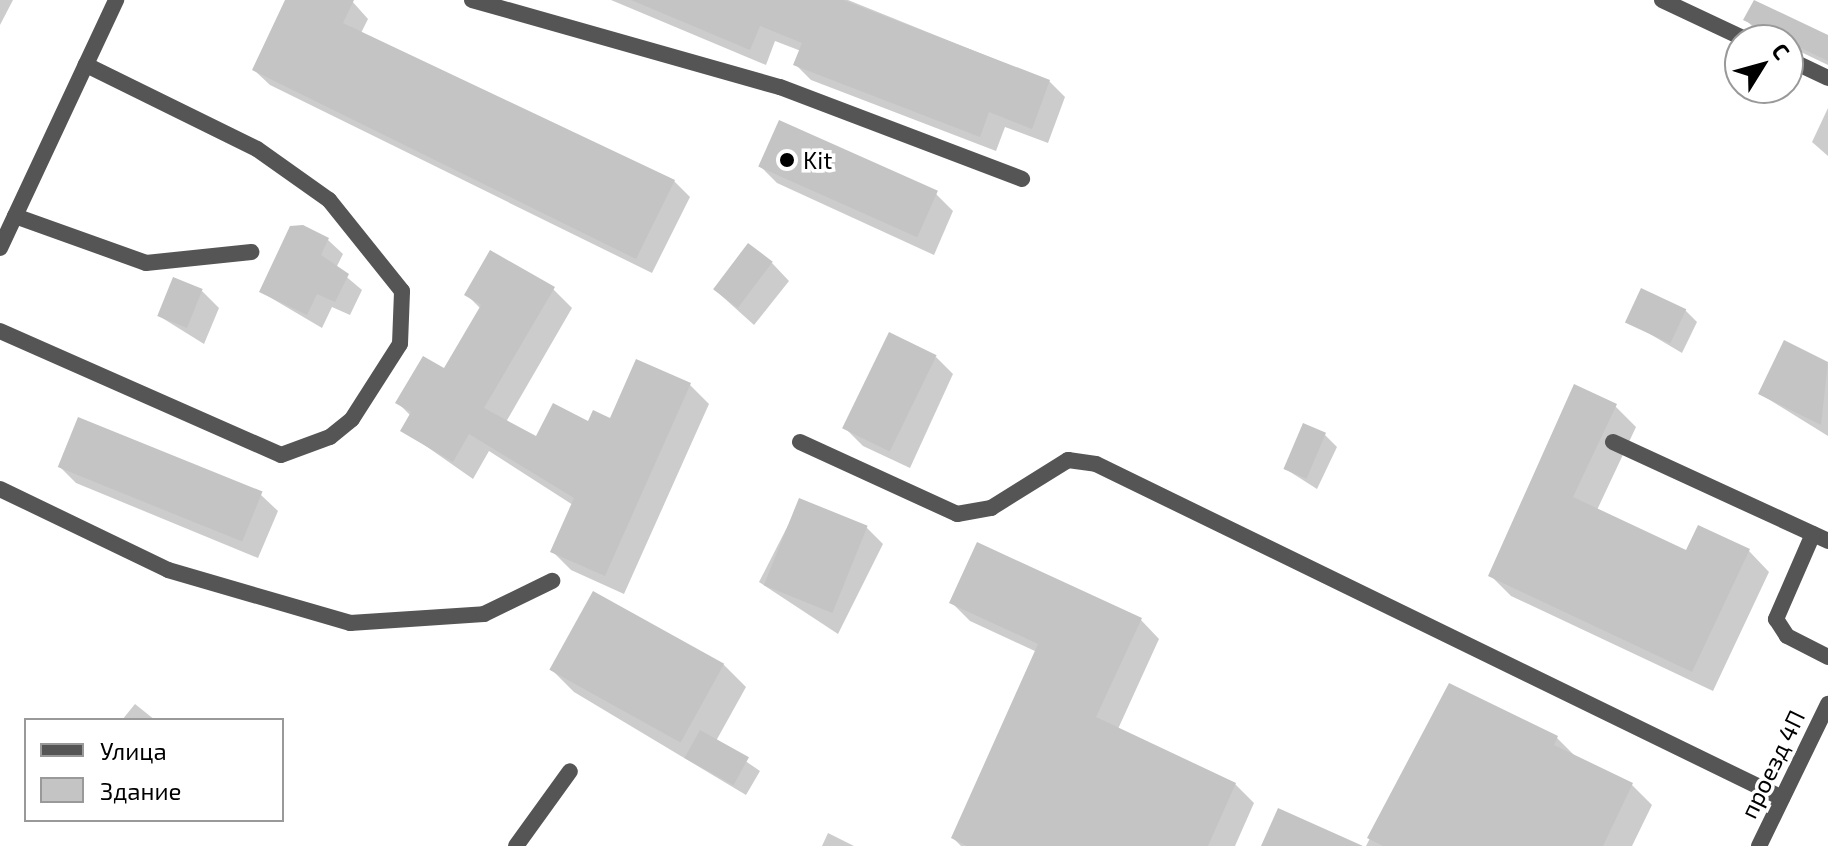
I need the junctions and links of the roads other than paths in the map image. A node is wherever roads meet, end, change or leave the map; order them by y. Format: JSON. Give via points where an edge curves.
{"nodes":[{"id":1,"x":116,"y":0,"type":"edge"},
{"id":2,"x":472,"y":0,"type":"edge"},
{"id":3,"x":1662,"y":0,"type":"edge"},
{"id":4,"x":1724,"y":29,"type":"edge"},
{"id":5,"x":86,"y":65,"type":"junction"},
{"id":6,"x":1804,"y":67,"type":"edge"},
{"id":7,"x":1828,"y":78,"type":"edge"},
{"id":8,"x":1022,"y":179,"type":"dead end"},
{"id":9,"x":15,"y":216,"type":"junction"},
{"id":10,"x":0,"y":248,"type":"edge"},
{"id":11,"x":251,"y":252,"type":"dead end"},
{"id":12,"x":0,"y":331,"type":"edge"},
{"id":13,"x":800,"y":442,"type":"dead end"},
{"id":14,"x":1613,"y":442,"type":"dead end"},
{"id":15,"x":0,"y":489,"type":"edge"},
{"id":16,"x":1820,"y":538,"type":"edge"},
{"id":17,"x":552,"y":581,"type":"dead end"},
{"id":18,"x":1828,"y":657,"type":"edge"},
{"id":19,"x":1828,"y":704,"type":"edge"},
{"id":20,"x":570,"y":771,"type":"dead end"},
{"id":21,"x":1782,"y":798,"type":"junction"},
{"id":22,"x":516,"y":846,"type":"edge"},
{"id":23,"x":1759,"y":846,"type":"edge"}],
"edges":[{"from":1,"to":5,"type":"street"},
{"from":2,"to":8,"type":"street","via":[[780,87]]},
{"from":3,"to":4,"type":"street"},
{"from":5,"to":9,"type":"street"},
{"from":5,"to":12,"type":"street","via":[[257,149],[329,200],[402,291],[400,344],[352,419],[330,437],[281,455]]},
{"from":6,"to":7,"type":"street"},
{"from":9,"to":10,"type":"street"},
{"from":9,"to":11,"type":"street","via":[[146,263]]},
{"from":13,"to":21,"type":"street","via":[[957,514],[991,508],[1068,460],[1096,464]]},
{"from":14,"to":16,"type":"street"},
{"from":15,"to":17,"type":"street","via":[[168,570],[350,623],[484,614]]},
{"from":16,"to":18,"type":"street","via":[[1776,619],[1787,636]]},
{"from":19,"to":21,"type":"street","name":"проезд 4П"},
{"from":20,"to":22,"type":"street"},
{"from":21,"to":23,"type":"street","name":"проезд 4П"}]}
